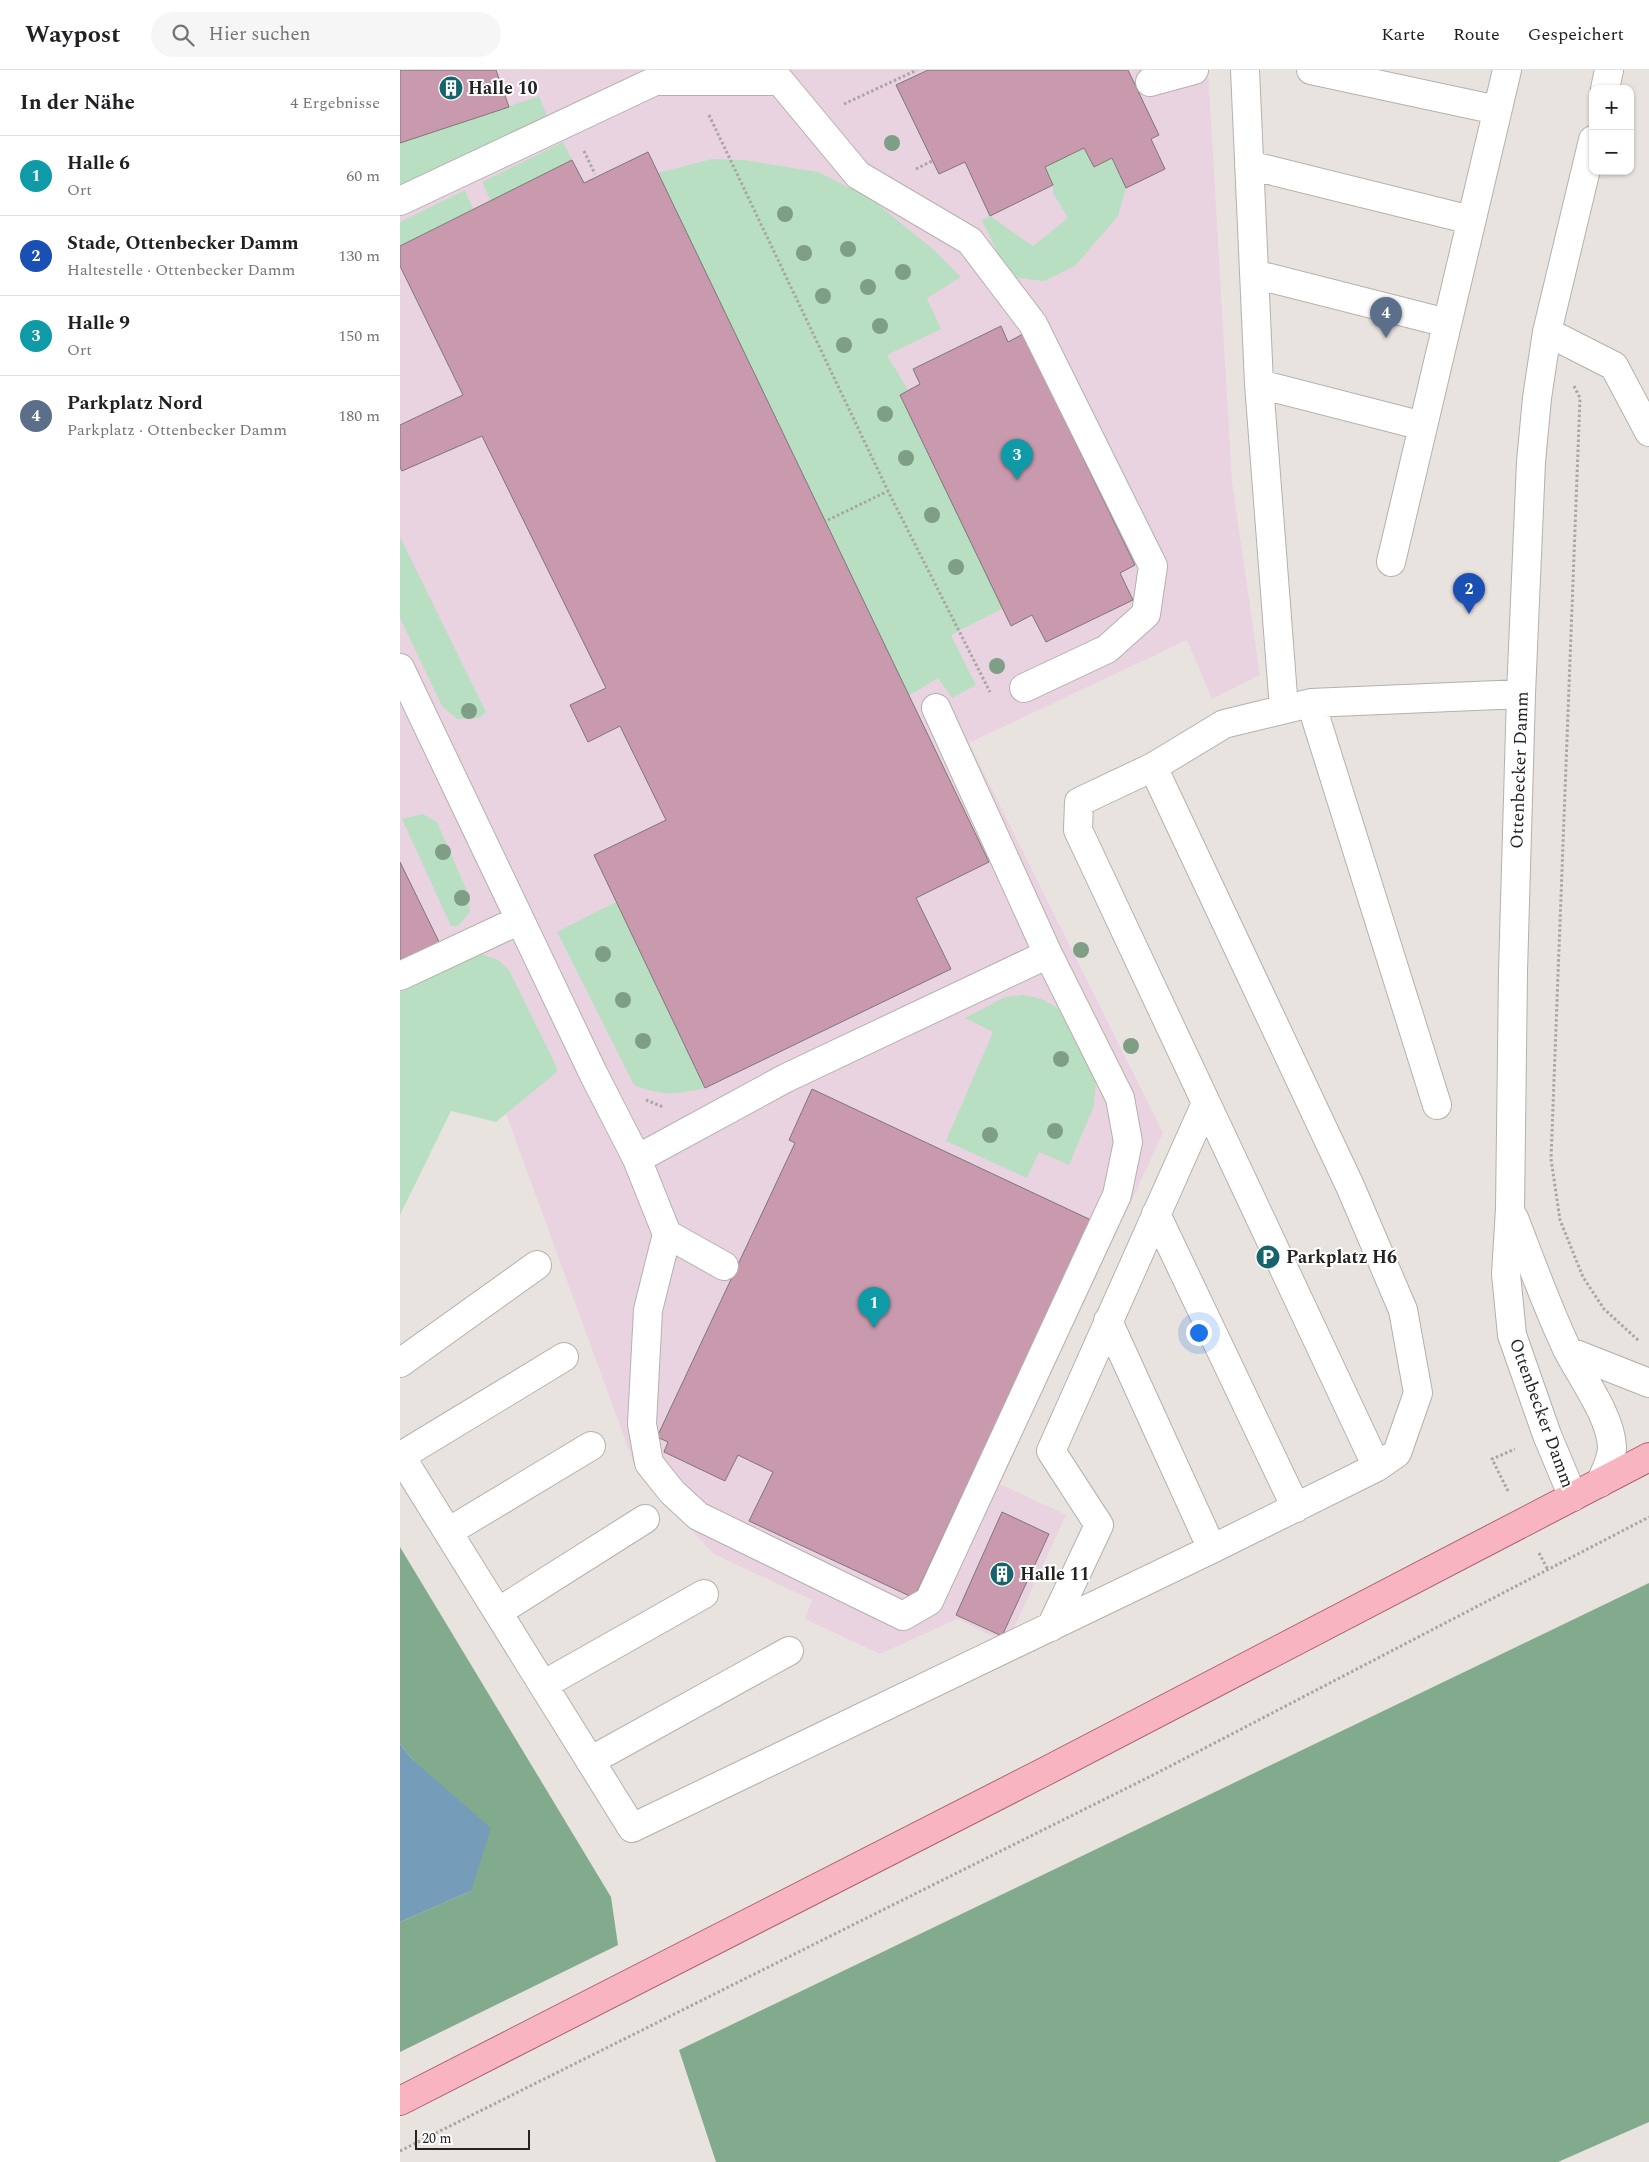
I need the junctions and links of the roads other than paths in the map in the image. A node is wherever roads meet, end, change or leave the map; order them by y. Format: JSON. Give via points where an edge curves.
{"nodes":[{"id":1,"x":1194,"y":70,"type":"edge"},
{"id":2,"x":1245,"y":70,"type":"edge"},
{"id":3,"x":1311,"y":70,"type":"edge"},
{"id":4,"x":1507,"y":70,"type":"edge"},
{"id":5,"x":1610,"y":70,"type":"edge"},
{"id":6,"x":1150,"y":82,"type":"dead end"},
{"id":7,"x":1606,"y":85,"type":"edge"},
{"id":8,"x":1498,"y":110,"type":"junction"},
{"id":9,"x":1589,"y":157,"type":"edge"},
{"id":10,"x":1249,"y":165,"type":"junction"},
{"id":11,"x":400,"y":201,"type":"edge"},
{"id":12,"x":1471,"y":220,"type":"junction"},
{"id":13,"x":1254,"y":274,"type":"junction"},
{"id":14,"x":1447,"y":323,"type":"junction"},
{"id":15,"x":1547,"y":332,"type":"junction"},
{"id":16,"x":1259,"y":384,"type":"junction"},
{"id":17,"x":1423,"y":426,"type":"junction"},
{"id":18,"x":1649,"y":432,"type":"edge"},
{"id":19,"x":1391,"y":562,"type":"dead end"},
{"id":20,"x":400,"y":668,"type":"edge"},
{"id":21,"x":1024,"y":688,"type":"dead end"},
{"id":22,"x":1521,"y":694,"type":"junction"},
{"id":23,"x":1311,"y":703,"type":"junction"},
{"id":24,"x":936,"y":708,"type":"dead end"},
{"id":25,"x":1284,"y":709,"type":"junction"},
{"id":26,"x":1153,"y":767,"type":"junction"},
{"id":27,"x":520,"y":920,"type":"junction"},
{"id":28,"x":1048,"y":954,"type":"junction"},
{"id":29,"x":400,"y":976,"type":"edge"},
{"id":30,"x":1206,"y":1103,"type":"junction"},
{"id":31,"x":1437,"y":1105,"type":"dead end"},
{"id":32,"x":637,"y":1159,"type":"junction"},
{"id":33,"x":1510,"y":1209,"type":"junction"},
{"id":34,"x":1156,"y":1214,"type":"junction"},
{"id":35,"x":667,"y":1234,"type":"junction"},
{"id":36,"x":537,"y":1265,"type":"dead end"},
{"id":37,"x":724,"y":1266,"type":"dead end"},
{"id":38,"x":1108,"y":1322,"type":"junction"},
{"id":39,"x":1568,"y":1351,"type":"junction"},
{"id":40,"x":564,"y":1357,"type":"dead end"},
{"id":41,"x":400,"y":1363,"type":"edge"},
{"id":42,"x":1649,"y":1383,"type":"edge"},
{"id":43,"x":592,"y":1446,"type":"dead end"},
{"id":44,"x":400,"y":1456,"type":"edge"},
{"id":45,"x":1649,"y":1457,"type":"edge"},
{"id":46,"x":1377,"y":1467,"type":"junction"},
{"id":47,"x":1600,"y":1483,"type":"junction"},
{"id":48,"x":1573,"y":1497,"type":"junction"},
{"id":49,"x":1296,"y":1508,"type":"junction"},
{"id":50,"x":645,"y":1519,"type":"dead end"},
{"id":51,"x":448,"y":1532,"type":"junction"},
{"id":52,"x":1212,"y":1549,"type":"junction"},
{"id":53,"x":704,"y":1594,"type":"dead end"},
{"id":54,"x":498,"y":1612,"type":"junction"},
{"id":55,"x":1051,"y":1627,"type":"junction"},
{"id":56,"x":789,"y":1651,"type":"dead end"},
{"id":57,"x":543,"y":1685,"type":"junction"},
{"id":58,"x":590,"y":1761,"type":"junction"},
{"id":59,"x":400,"y":2101,"type":"edge"}],
"edges":[{"from":1,"to":6,"type":"street"},
{"from":2,"to":10,"type":"street"},
{"from":3,"to":8,"type":"street"},
{"from":4,"to":8,"type":"street"},
{"from":5,"to":7,"type":"street"},
{"from":8,"to":12,"type":"street"},
{"from":9,"to":15,"type":"street","name":"Ottenbecker Damm"},
{"from":10,"to":12,"type":"street"},
{"from":10,"to":13,"type":"street"},
{"from":11,"to":21,"type":"street","via":[[655,81],[780,81],[858,175],[970,241],[1033,324],[1153,566],[1146,614],[1107,649]]},
{"from":12,"to":14,"type":"street"},
{"from":13,"to":14,"type":"street"},
{"from":13,"to":16,"type":"street"},
{"from":14,"to":17,"type":"street"},
{"from":15,"to":18,"type":"street","via":[[1614,366]]},
{"from":15,"to":22,"type":"street","name":"Ottenbecker Damm","via":[[1531,462]]},
{"from":16,"to":17,"type":"street"},
{"from":16,"to":25,"type":"street"},
{"from":17,"to":19,"type":"street"},
{"from":20,"to":27,"type":"street"},
{"from":22,"to":23,"type":"street"},
{"from":22,"to":33,"type":"street","name":"Ottenbecker Damm"},
{"from":23,"to":25,"type":"street"},
{"from":23,"to":31,"type":"street"},
{"from":24,"to":28,"type":"street"},
{"from":25,"to":26,"type":"street","via":[[1224,724]]},
{"from":26,"to":30,"type":"street","via":[[1079,802],[1078,830]]},
{"from":26,"to":46,"type":"street","via":[[1350,1186],[1403,1310],[1418,1393],[1397,1453]]},
{"from":27,"to":29,"type":"street"},
{"from":27,"to":32,"type":"street","via":[[592,1073]]},
{"from":28,"to":32,"type":"street","via":[[786,1078]]},
{"from":28,"to":35,"type":"street","via":[[1120,1098],[1128,1142],[1117,1195],[929,1601],[903,1616],[698,1516],[672,1492],[649,1463],[642,1424],[648,1310]]},
{"from":30,"to":34,"type":"street"},
{"from":30,"to":46,"type":"street"},
{"from":32,"to":35,"type":"street"},
{"from":33,"to":39,"type":"street","name":"Ottenbecker Damm"},
{"from":33,"to":48,"type":"street","name":"Ottenbecker Damm","via":[[1506,1274],[1512,1335]]},
{"from":34,"to":38,"type":"street"},
{"from":34,"to":49,"type":"street"},
{"from":35,"to":37,"type":"street"},
{"from":36,"to":41,"type":"street"},
{"from":38,"to":52,"type":"street"},
{"from":38,"to":55,"type":"street","via":[[1051,1451],[1099,1526]]},
{"from":39,"to":42,"type":"street"},
{"from":39,"to":47,"type":"street","name":"Ottenbecker Damm","via":[[1610,1435],[1612,1448]]},
{"from":40,"to":44,"type":"street"},
{"from":43,"to":51,"type":"street"},
{"from":44,"to":51,"type":"street"},
{"from":45,"to":47,"type":"main road"},
{"from":46,"to":49,"type":"street"},
{"from":47,"to":48,"type":"main road"},
{"from":48,"to":59,"type":"main road"},
{"from":49,"to":52,"type":"street"},
{"from":50,"to":54,"type":"street"},
{"from":51,"to":54,"type":"street"},
{"from":52,"to":55,"type":"street"},
{"from":53,"to":57,"type":"street"},
{"from":54,"to":57,"type":"street"},
{"from":55,"to":58,"type":"street","via":[[632,1828]]},
{"from":56,"to":58,"type":"street"},
{"from":57,"to":58,"type":"street"}]}
